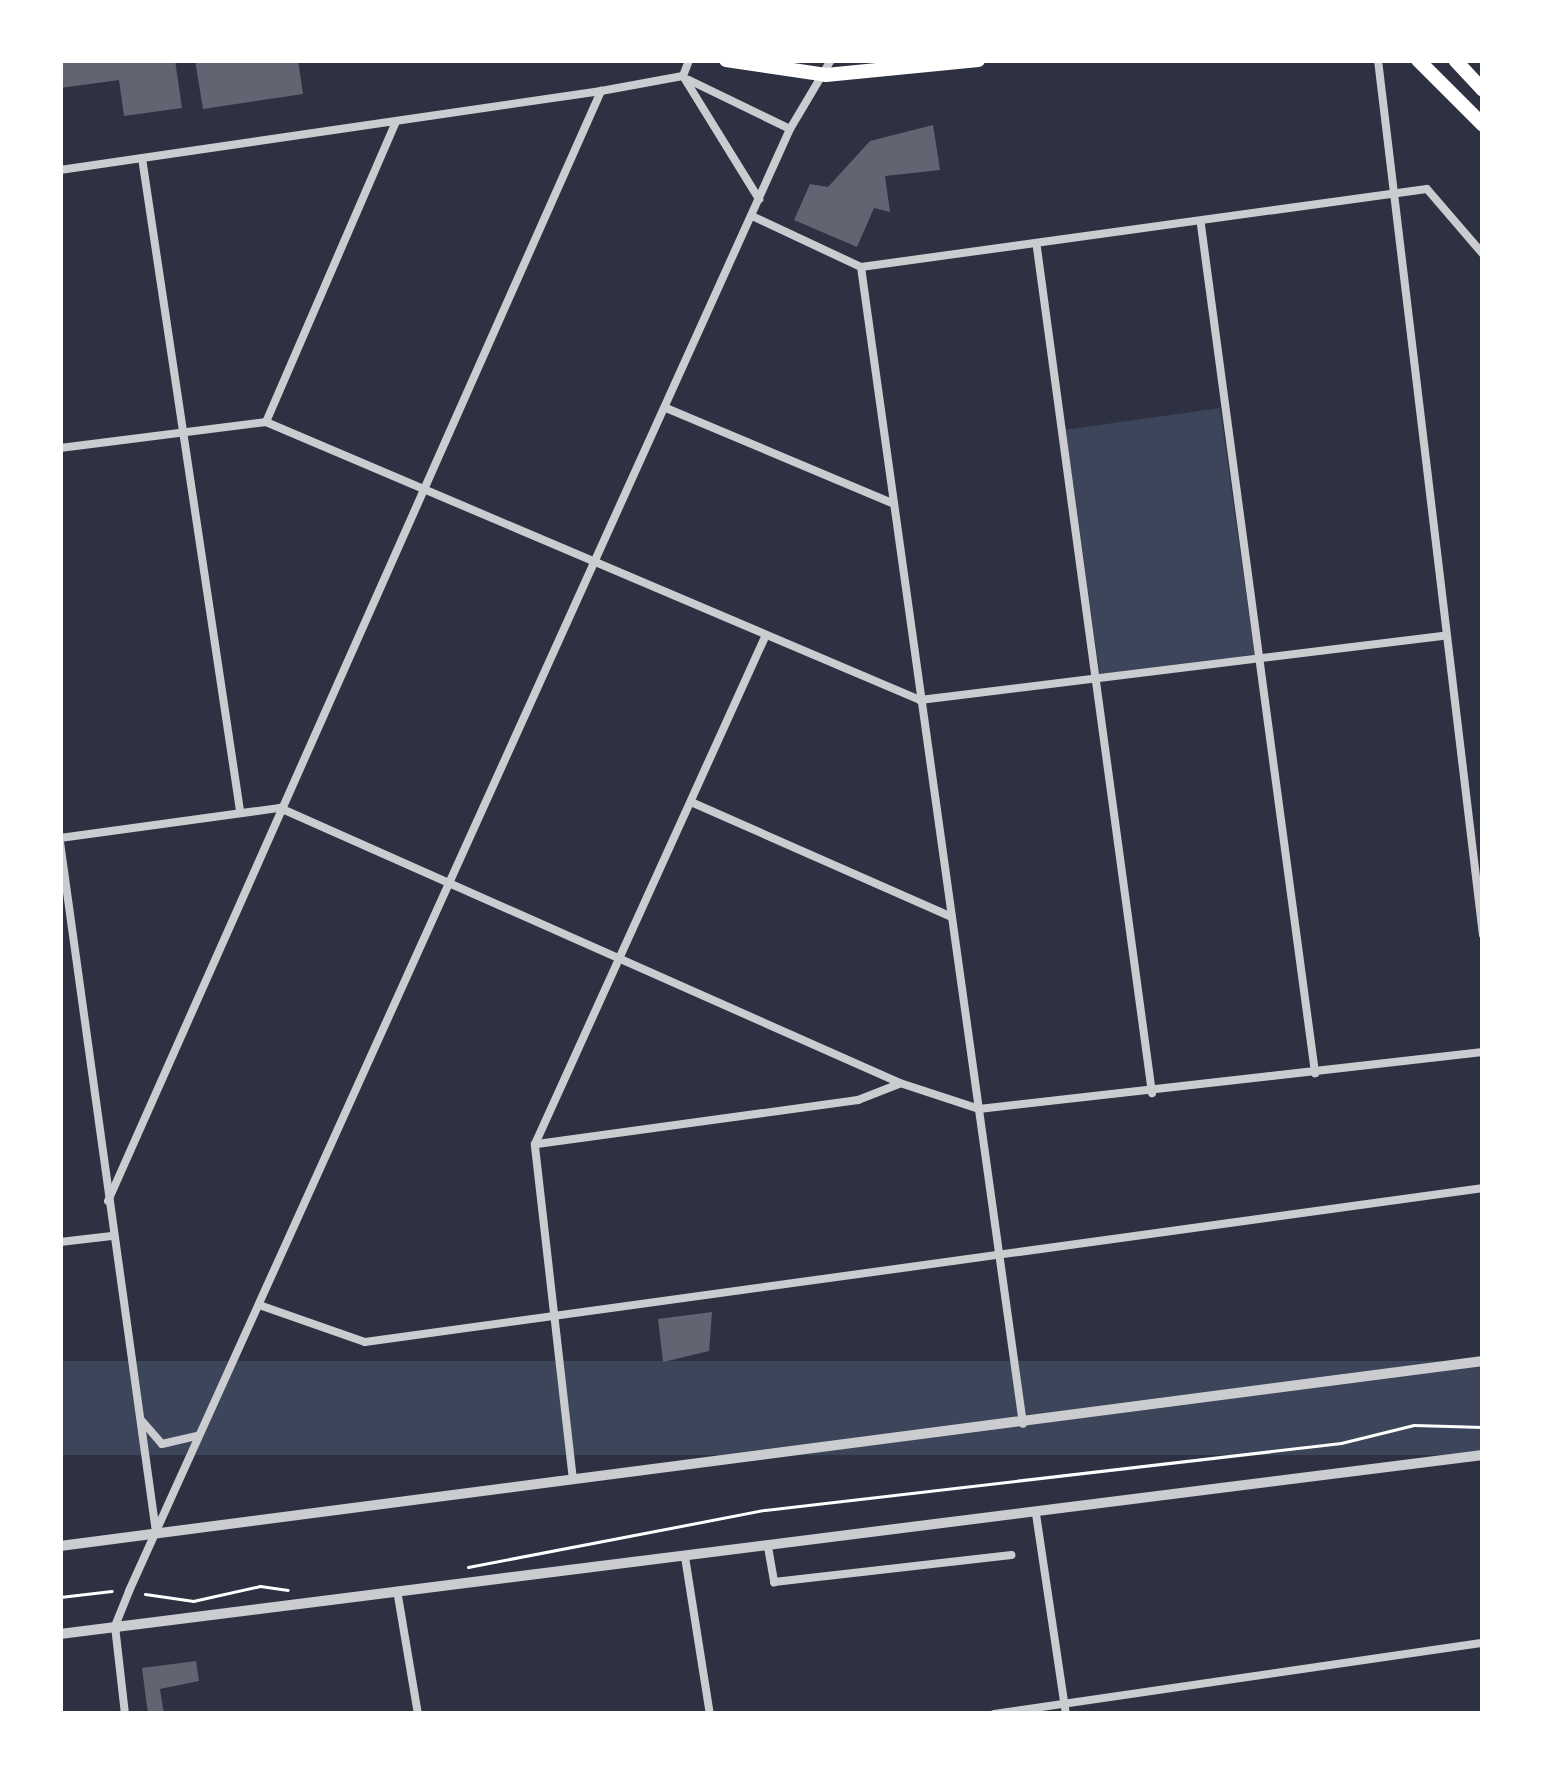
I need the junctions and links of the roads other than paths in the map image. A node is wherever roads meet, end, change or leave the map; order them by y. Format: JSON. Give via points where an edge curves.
{"nodes":[{"id":1,"x":689,"y":60,"type":"edge"},
{"id":2,"x":726,"y":60,"type":"edge"},
{"id":3,"x":978,"y":60,"type":"edge"},
{"id":4,"x":1378,"y":60,"type":"edge"},
{"id":5,"x":1418,"y":60,"type":"edge"},
{"id":6,"x":1455,"y":60,"type":"edge"},
{"id":7,"x":829,"y":67,"type":"edge"},
{"id":8,"x":683,"y":76,"type":"junction"},
{"id":9,"x":1483,"y":90,"type":"edge"},
{"id":10,"x":601,"y":91,"type":"junction"},
{"id":11,"x":396,"y":123,"type":"junction"},
{"id":12,"x":1483,"y":125,"type":"edge"},
{"id":13,"x":790,"y":129,"type":"junction"},
{"id":14,"x":142,"y":158,"type":"junction"},
{"id":15,"x":60,"y":170,"type":"edge"},
{"id":16,"x":1390,"y":194,"type":"junction"},
{"id":17,"x":759,"y":199,"type":"junction"},
{"id":18,"x":752,"y":216,"type":"junction"},
{"id":19,"x":1201,"y":225,"type":"junction"},
{"id":20,"x":1037,"y":248,"type":"junction"},
{"id":21,"x":1483,"y":254,"type":"edge"},
{"id":22,"x":861,"y":267,"type":"junction"},
{"id":23,"x":666,"y":408,"type":"junction"},
{"id":24,"x":266,"y":422,"type":"junction"},
{"id":25,"x":182,"y":430,"type":"junction"},
{"id":26,"x":60,"y":448,"type":"edge"},
{"id":27,"x":423,"y":489,"type":"junction"},
{"id":28,"x":894,"y":504,"type":"junction"},
{"id":29,"x":596,"y":564,"type":"junction"},
{"id":30,"x":1442,"y":636,"type":"junction"},
{"id":31,"x":765,"y":637,"type":"junction"},
{"id":32,"x":1259,"y":659,"type":"junction"},
{"id":33,"x":1095,"y":681,"type":"junction"},
{"id":34,"x":920,"y":700,"type":"junction"},
{"id":35,"x":691,"y":802,"type":"junction"},
{"id":36,"x":280,"y":808,"type":"junction"},
{"id":37,"x":240,"y":811,"type":"junction"},
{"id":38,"x":60,"y":840,"type":"edge"},
{"id":39,"x":452,"y":884,"type":"junction"},
{"id":40,"x":952,"y":917,"type":"junction"},
{"id":41,"x":1483,"y":935,"type":"edge"},
{"id":42,"x":620,"y":957,"type":"junction"},
{"id":43,"x":1483,"y":1052,"type":"edge"},
{"id":44,"x":1315,"y":1073,"type":"junction"},
{"id":45,"x":900,"y":1083,"type":"junction"},
{"id":46,"x":1152,"y":1093,"type":"junction"},
{"id":47,"x":979,"y":1109,"type":"junction"},
{"id":48,"x":535,"y":1144,"type":"junction"},
{"id":49,"x":1483,"y":1188,"type":"edge"},
{"id":50,"x":108,"y":1201,"type":"junction"},
{"id":51,"x":112,"y":1236,"type":"junction"},
{"id":52,"x":60,"y":1242,"type":"edge"},
{"id":53,"x":999,"y":1255,"type":"junction"},
{"id":54,"x":262,"y":1306,"type":"junction"},
{"id":55,"x":551,"y":1317,"type":"junction"},
{"id":56,"x":1483,"y":1361,"type":"edge"},
{"id":57,"x":138,"y":1416,"type":"junction"},
{"id":58,"x":1024,"y":1426,"type":"junction"},
{"id":59,"x":203,"y":1432,"type":"junction"},
{"id":60,"x":1483,"y":1455,"type":"edge"},
{"id":61,"x":573,"y":1482,"type":"junction"},
{"id":62,"x":1036,"y":1514,"type":"junction"},
{"id":63,"x":156,"y":1534,"type":"junction"},
{"id":64,"x":60,"y":1546,"type":"edge"},
{"id":65,"x":768,"y":1547,"type":"junction"},
{"id":66,"x":1011,"y":1555,"type":"dead end"},
{"id":67,"x":685,"y":1557,"type":"junction"},
{"id":68,"x":398,"y":1596,"type":"junction"},
{"id":69,"x":115,"y":1626,"type":"junction"},
{"id":70,"x":60,"y":1634,"type":"edge"},
{"id":71,"x":1483,"y":1643,"type":"edge"},
{"id":72,"x":1065,"y":1709,"type":"edge"},
{"id":73,"x":124,"y":1714,"type":"edge"},
{"id":74,"x":418,"y":1714,"type":"edge"},
{"id":75,"x":710,"y":1714,"type":"edge"},
{"id":76,"x":994,"y":1714,"type":"edge"}],
"edges":[{"from":1,"to":8,"type":"street"},
{"from":2,"to":7,"type":"main road"},
{"from":3,"to":7,"type":"main road"},
{"from":4,"to":16,"type":"street"},
{"from":5,"to":12,"type":"main road"},
{"from":6,"to":9,"type":"main road"},
{"from":7,"to":13,"type":"street"},
{"from":8,"to":10,"type":"street"},
{"from":8,"to":13,"type":"street"},
{"from":8,"to":17,"type":"street"},
{"from":10,"to":11,"type":"street"},
{"from":10,"to":27,"type":"street"},
{"from":11,"to":14,"type":"street"},
{"from":11,"to":24,"type":"street"},
{"from":13,"to":17,"type":"street"},
{"from":14,"to":15,"type":"street"},
{"from":14,"to":25,"type":"street"},
{"from":16,"to":19,"type":"street"},
{"from":16,"to":21,"type":"street","via":[[1440,195]]},
{"from":16,"to":30,"type":"street"},
{"from":17,"to":18,"type":"street"},
{"from":18,"to":22,"type":"street"},
{"from":18,"to":23,"type":"street"},
{"from":19,"to":20,"type":"street"},
{"from":19,"to":32,"type":"street"},
{"from":20,"to":22,"type":"street"},
{"from":20,"to":33,"type":"street"},
{"from":22,"to":28,"type":"street"},
{"from":23,"to":28,"type":"street"},
{"from":23,"to":29,"type":"street"},
{"from":24,"to":25,"type":"street"},
{"from":24,"to":27,"type":"street"},
{"from":25,"to":26,"type":"street"},
{"from":25,"to":37,"type":"street"},
{"from":27,"to":29,"type":"street"},
{"from":27,"to":36,"type":"street"},
{"from":28,"to":34,"type":"street"},
{"from":29,"to":31,"type":"street"},
{"from":29,"to":39,"type":"street"},
{"from":30,"to":32,"type":"street"},
{"from":30,"to":41,"type":"street"},
{"from":31,"to":34,"type":"street"},
{"from":31,"to":35,"type":"street"},
{"from":32,"to":33,"type":"street"},
{"from":32,"to":44,"type":"street"},
{"from":33,"to":34,"type":"street"},
{"from":33,"to":46,"type":"street"},
{"from":34,"to":40,"type":"street"},
{"from":35,"to":40,"type":"street"},
{"from":35,"to":42,"type":"street"},
{"from":36,"to":37,"type":"street"},
{"from":36,"to":39,"type":"street"},
{"from":36,"to":50,"type":"street"},
{"from":37,"to":38,"type":"street"},
{"from":38,"to":50,"type":"street"},
{"from":39,"to":42,"type":"street"},
{"from":39,"to":54,"type":"street"},
{"from":40,"to":47,"type":"street"},
{"from":42,"to":45,"type":"street"},
{"from":42,"to":48,"type":"street"},
{"from":43,"to":44,"type":"street"},
{"from":44,"to":46,"type":"street"},
{"from":45,"to":47,"type":"street"},
{"from":45,"to":48,"type":"street","via":[[858,1100]]},
{"from":46,"to":47,"type":"street"},
{"from":47,"to":53,"type":"street"},
{"from":48,"to":55,"type":"street"},
{"from":49,"to":53,"type":"street"},
{"from":50,"to":51,"type":"street"},
{"from":51,"to":52,"type":"street"},
{"from":51,"to":57,"type":"street"},
{"from":53,"to":55,"type":"street"},
{"from":53,"to":58,"type":"street"},
{"from":54,"to":55,"type":"street","via":[[353,1342]]},
{"from":54,"to":59,"type":"street"},
{"from":55,"to":61,"type":"street"},
{"from":56,"to":58,"type":"street"},
{"from":57,"to":59,"type":"street","via":[[155,1439],[176,1447]]},
{"from":57,"to":63,"type":"street"},
{"from":58,"to":61,"type":"street"},
{"from":59,"to":63,"type":"street"},
{"from":60,"to":62,"type":"street"},
{"from":61,"to":63,"type":"street"},
{"from":62,"to":65,"type":"street"},
{"from":62,"to":72,"type":"street"},
{"from":63,"to":64,"type":"street"},
{"from":63,"to":69,"type":"street"},
{"from":65,"to":66,"type":"street","via":[[774,1582]]},
{"from":65,"to":67,"type":"street"},
{"from":67,"to":68,"type":"street"},
{"from":67,"to":75,"type":"street"},
{"from":68,"to":69,"type":"street"},
{"from":68,"to":74,"type":"street"},
{"from":69,"to":70,"type":"street"},
{"from":69,"to":73,"type":"street"},
{"from":71,"to":72,"type":"street"},
{"from":72,"to":76,"type":"street"}]}
